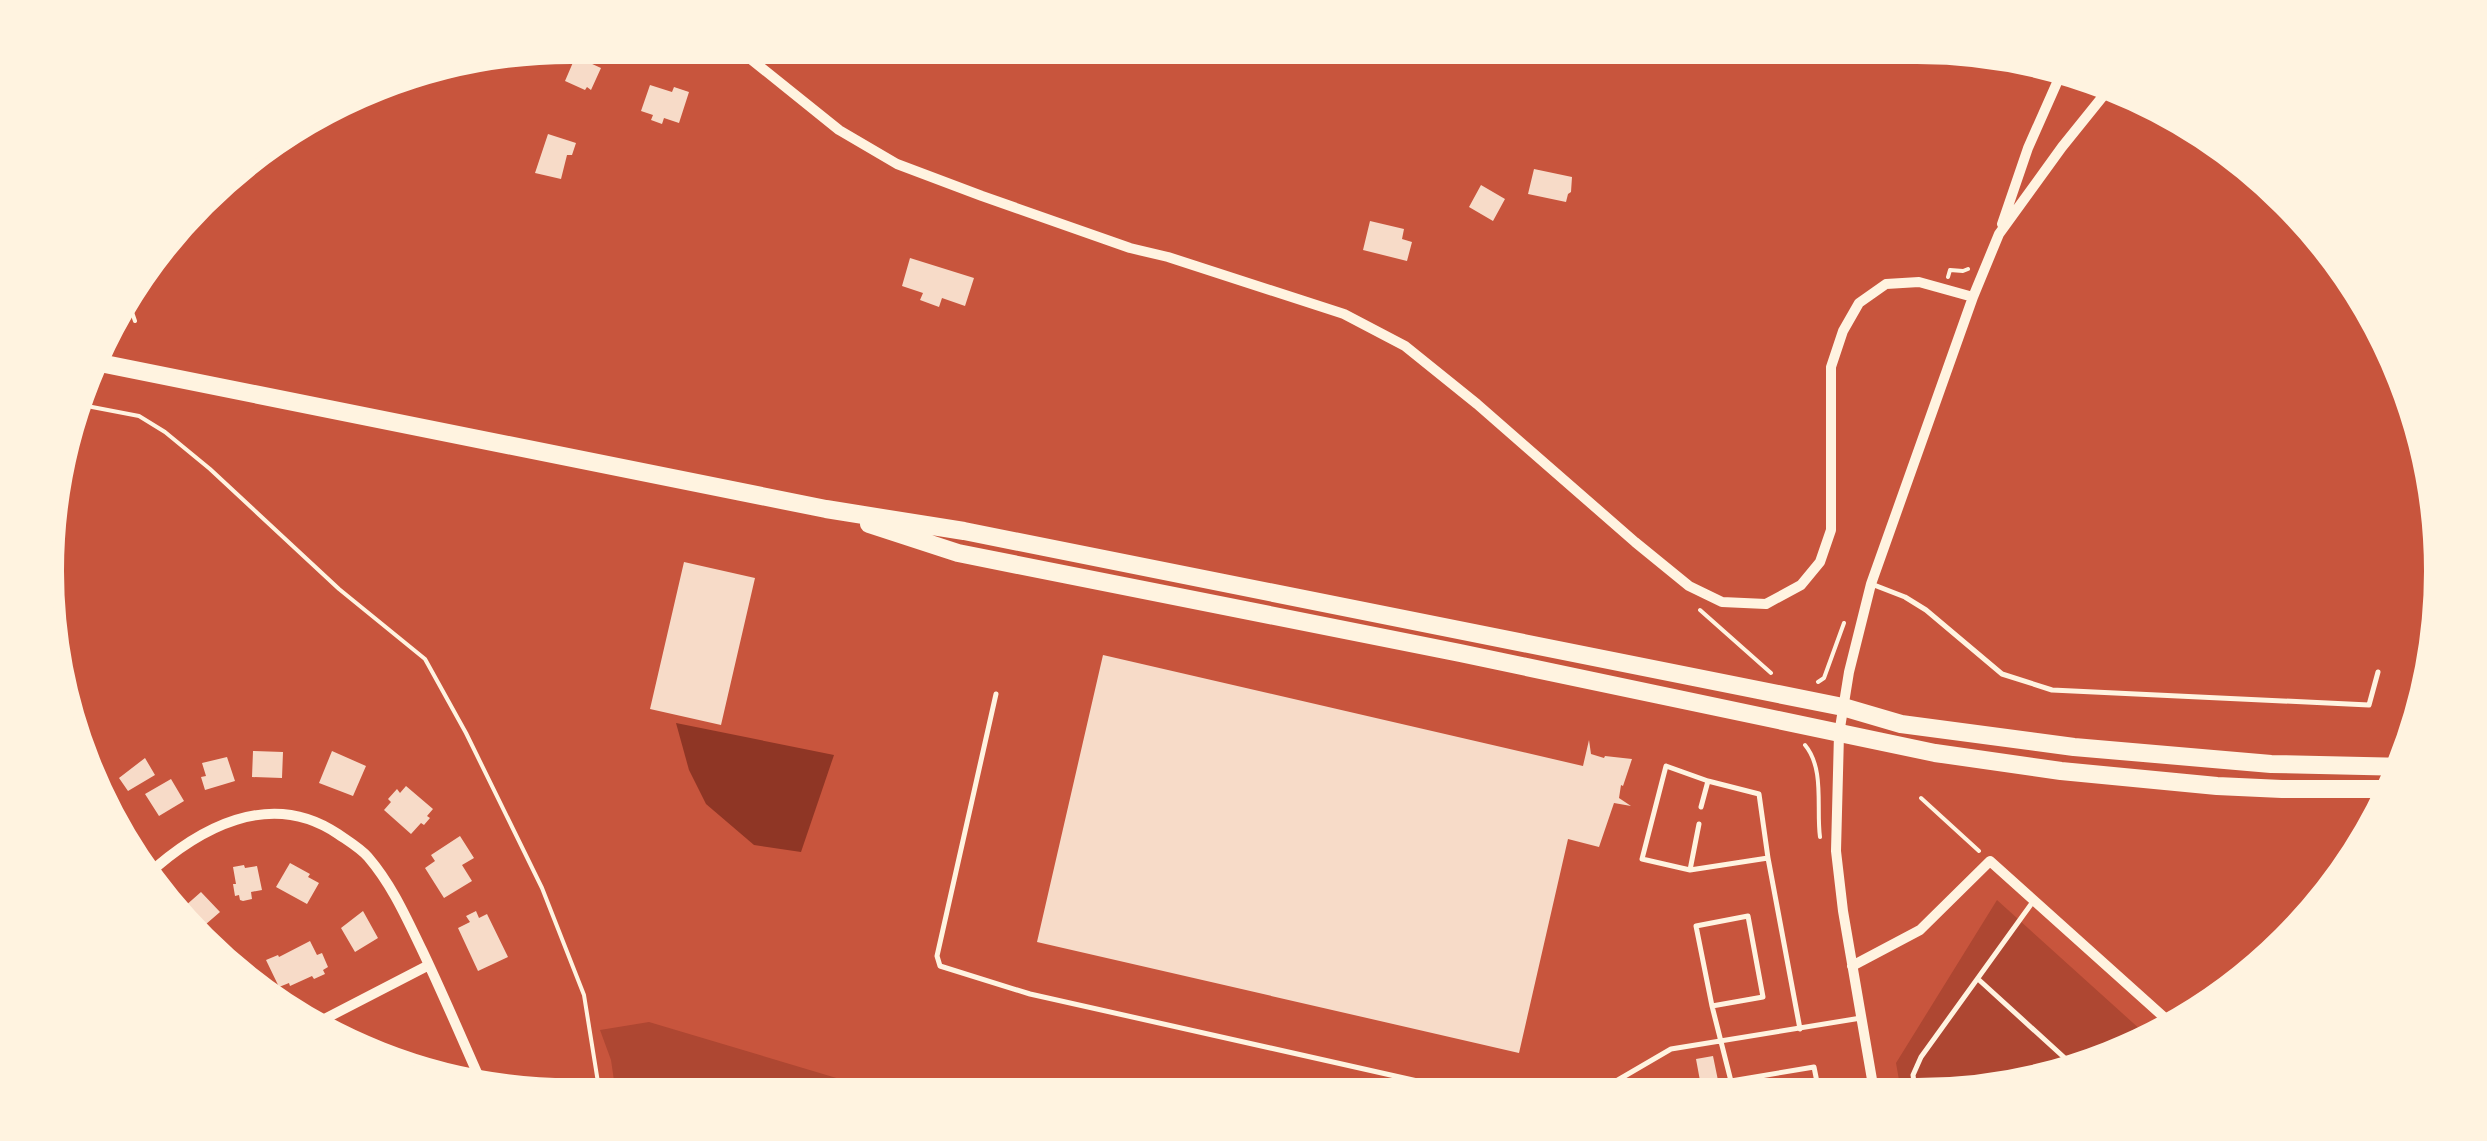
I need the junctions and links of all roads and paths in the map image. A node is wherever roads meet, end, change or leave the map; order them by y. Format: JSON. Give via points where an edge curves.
{"nodes":[{"id":1,"x":749,"y":58,"type":"edge"},
{"id":2,"x":2060,"y":78,"type":"edge"},
{"id":3,"x":2105,"y":94,"type":"edge"},
{"id":4,"x":1998,"y":234,"type":"junction"},
{"id":5,"x":1973,"y":296,"type":"junction"},
{"id":6,"x":130,"y":307,"type":"edge"},
{"id":7,"x":135,"y":321,"type":"dead end"},
{"id":8,"x":102,"y":363,"type":"edge"},
{"id":9,"x":92,"y":407,"type":"dead end"},
{"id":10,"x":826,"y":510,"type":"junction"},
{"id":11,"x":1872,"y":584,"type":"junction"},
{"id":12,"x":2378,"y":672,"type":"dead end"},
{"id":13,"x":996,"y":694,"type":"dead end"},
{"id":14,"x":1843,"y":707,"type":"junction"},
{"id":15,"x":1839,"y":734,"type":"junction"},
{"id":16,"x":2390,"y":767,"type":"edge"},
{"id":17,"x":1708,"y":781,"type":"junction"},
{"id":18,"x":2381,"y":789,"type":"edge"},
{"id":19,"x":1921,"y":798,"type":"dead end"},
{"id":20,"x":1700,"y":808,"type":"dead end"},
{"id":21,"x":1699,"y":824,"type":"dead end"},
{"id":22,"x":1768,"y":858,"type":"junction"},
{"id":23,"x":1990,"y":860,"type":"junction"},
{"id":24,"x":153,"y":868,"type":"edge"},
{"id":25,"x":1690,"y":870,"type":"junction"},
{"id":26,"x":2034,"y":900,"type":"junction"},
{"id":27,"x":429,"y":966,"type":"junction"},
{"id":28,"x":1852,"y":966,"type":"junction"},
{"id":29,"x":1977,"y":978,"type":"junction"},
{"id":30,"x":1712,"y":1006,"type":"junction"},
{"id":31,"x":1861,"y":1018,"type":"junction"},
{"id":32,"x":2166,"y":1019,"type":"edge"},
{"id":33,"x":324,"y":1020,"type":"edge"},
{"id":34,"x":1800,"y":1029,"type":"junction"},
{"id":35,"x":1721,"y":1040,"type":"junction"},
{"id":36,"x":2067,"y":1061,"type":"edge"},
{"id":37,"x":478,"y":1075,"type":"edge"},
{"id":38,"x":1731,"y":1081,"type":"junction"},
{"id":39,"x":598,"y":1084,"type":"edge"},
{"id":40,"x":1431,"y":1084,"type":"edge"},
{"id":41,"x":1611,"y":1084,"type":"edge"},
{"id":42,"x":1732,"y":1084,"type":"edge"},
{"id":43,"x":1817,"y":1084,"type":"edge"},
{"id":44,"x":1874,"y":1084,"type":"edge"},
{"id":45,"x":1914,"y":1084,"type":"edge"}],
"edges":[{"from":1,"to":5,"type":"street","via":[[839,130],[897,164],[1130,248],[1344,314],[1405,346],[1689,586],[1722,602],[1766,604],[1801,586],[1820,562],[1831,530],[1831,366],[1859,303],[1886,284],[1919,282]]},
{"from":2,"to":4,"type":"street"},
{"from":3,"to":4,"type":"street"},
{"from":4,"to":5,"type":"street"},
{"from":5,"to":11,"type":"street"},
{"from":6,"to":7,"type":"path"},
{"from":8,"to":10,"type":"main road"},
{"from":9,"to":39,"type":"path","via":[[139,416],[165,432],[425,659],[542,888],[584,995]]},
{"from":10,"to":14,"type":"main road","via":[[964,531]]},
{"from":10,"to":15,"type":"main road","via":[[958,553]]},
{"from":11,"to":12,"type":"lane","via":[[1926,610],[2002,674],[2052,690],[2369,706]]},
{"from":11,"to":14,"type":"street"},
{"from":13,"to":40,"type":"lane","via":[[940,966],[1030,994]]},
{"from":14,"to":15,"type":"street"},
{"from":14,"to":16,"type":"main road","via":[[1902,724],[2074,747]]},
{"from":15,"to":18,"type":"main road","via":[[2080,773],[2250,787]]},
{"from":15,"to":28,"type":"street","via":[[1836,851]]},
{"from":17,"to":20,"type":"lane"},
{"from":17,"to":22,"type":"lane","via":[[1759,794]]},
{"from":17,"to":25,"type":"lane","via":[[1666,766],[1642,859]]},
{"from":19,"to":23,"type":"path"},
{"from":21,"to":25,"type":"lane"},
{"from":22,"to":25,"type":"lane"},
{"from":22,"to":34,"type":"lane"},
{"from":23,"to":26,"type":"street"},
{"from":23,"to":28,"type":"street","via":[[1920,930]]},
{"from":24,"to":27,"type":"street","via":[[210,828],[249,815],[289,814],[325,826],[366,853],[394,891]]},
{"from":26,"to":29,"type":"lane"},
{"from":26,"to":32,"type":"street"},
{"from":27,"to":33,"type":"street"},
{"from":27,"to":37,"type":"street"},
{"from":28,"to":31,"type":"street"},
{"from":29,"to":36,"type":"lane"},
{"from":29,"to":45,"type":"lane","via":[[1921,1057]]},
{"from":30,"to":30,"type":"lane","via":[[1696,926],[1748,916],[1763,997]]},
{"from":30,"to":35,"type":"lane"},
{"from":31,"to":34,"type":"lane"},
{"from":31,"to":44,"type":"street"},
{"from":34,"to":35,"type":"lane"},
{"from":35,"to":38,"type":"lane"},
{"from":35,"to":41,"type":"lane","via":[[1671,1049]]},
{"from":38,"to":42,"type":"lane"},
{"from":38,"to":43,"type":"lane","via":[[1814,1067]]}]}
